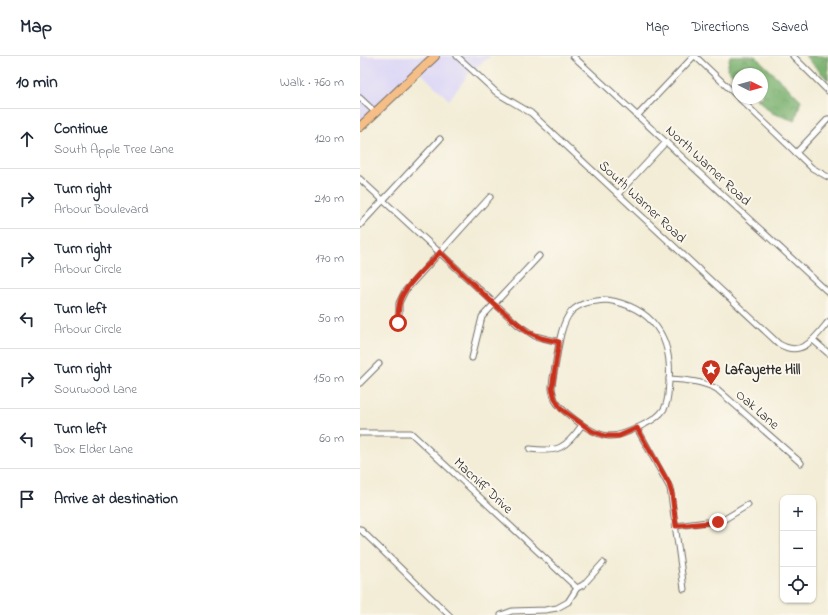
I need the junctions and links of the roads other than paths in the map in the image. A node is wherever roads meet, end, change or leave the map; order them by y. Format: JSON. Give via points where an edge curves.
{"nodes":[{"id":1,"x":435,"y":56,"type":"edge"},
{"id":2,"x":457,"y":56,"type":"edge"},
{"id":3,"x":573,"y":56,"type":"edge"},
{"id":4,"x":694,"y":56,"type":"edge"},
{"id":5,"x":793,"y":56,"type":"edge"},
{"id":6,"x":828,"y":91,"type":"edge"},
{"id":7,"x":732,"y":92,"type":"edge"},
{"id":8,"x":360,"y":98,"type":"edge"},
{"id":9,"x":744,"y":104,"type":"edge"},
{"id":10,"x":375,"y":112,"type":"junction"},
{"id":11,"x":637,"y":116,"type":"junction"},
{"id":12,"x":828,"y":119,"type":"edge"},
{"id":13,"x":360,"y":127,"type":"edge"},
{"id":14,"x":440,"y":139,"type":"dead end"},
{"id":15,"x":666,"y":142,"type":"junction"},
{"id":16,"x":796,"y":153,"type":"junction"},
{"id":17,"x":828,"y":178,"type":"edge"},
{"id":18,"x":360,"y":179,"type":"edge"},
{"id":19,"x":618,"y":194,"type":"junction"},
{"id":20,"x":490,"y":197,"type":"dead end"},
{"id":21,"x":384,"y":200,"type":"junction"},
{"id":22,"x":360,"y":225,"type":"edge"},
{"id":23,"x":440,"y":252,"type":"junction"},
{"id":24,"x":540,"y":256,"type":"dead end"},
{"id":25,"x":828,"y":292,"type":"edge"},
{"id":26,"x":494,"y":304,"type":"junction"},
{"id":27,"x":828,"y":322,"type":"edge"},
{"id":28,"x":398,"y":323,"type":"dead end"},
{"id":29,"x":813,"y":340,"type":"junction"},
{"id":30,"x":559,"y":342,"type":"junction"},
{"id":31,"x":828,"y":354,"type":"edge"},
{"id":32,"x":472,"y":358,"type":"dead end"},
{"id":33,"x":379,"y":364,"type":"dead end"},
{"id":34,"x":669,"y":379,"type":"junction"},
{"id":35,"x":360,"y":383,"type":"edge"},
{"id":36,"x":582,"y":425,"type":"junction"},
{"id":37,"x":637,"y":428,"type":"junction"},
{"id":38,"x":360,"y":433,"type":"edge"},
{"id":39,"x":530,"y":449,"type":"dead end"},
{"id":40,"x":801,"y":463,"type":"dead end"},
{"id":41,"x":748,"y":505,"type":"dead end"},
{"id":42,"x":676,"y":526,"type":"junction"},
{"id":43,"x":360,"y":529,"type":"edge"},
{"id":44,"x":603,"y":563,"type":"dead end"},
{"id":45,"x":577,"y":588,"type":"junction"},
{"id":46,"x":684,"y":589,"type":"dead end"},
{"id":47,"x":449,"y":615,"type":"edge"},
{"id":48,"x":501,"y":615,"type":"edge"}],
"edges":[{"from":1,"to":10,"type":"main road"},
{"from":2,"to":19,"type":"street","name":"South Warner Road","via":[[497,93],[531,113]]},
{"from":3,"to":11,"type":"street","name":"North Warner Road"},
{"from":4,"to":7,"type":"street"},
{"from":4,"to":11,"type":"street"},
{"from":5,"to":6,"type":"street"},
{"from":8,"to":10,"type":"street"},
{"from":9,"to":16,"type":"street"},
{"from":10,"to":13,"type":"main road"},
{"from":11,"to":15,"type":"street","name":"North Warner Road"},
{"from":12,"to":16,"type":"street"},
{"from":14,"to":21,"type":"street"},
{"from":15,"to":19,"type":"street"},
{"from":15,"to":25,"type":"street","name":"North Warner Road"},
{"from":16,"to":17,"type":"street"},
{"from":18,"to":21,"type":"street"},
{"from":19,"to":29,"type":"street","name":"South Warner Road","via":[[779,344],[787,349],[797,350]]},
{"from":20,"to":23,"type":"street"},
{"from":21,"to":22,"type":"street"},
{"from":21,"to":23,"type":"street"},
{"from":23,"to":26,"type":"street"},
{"from":23,"to":28,"type":"street","via":[[403,295],[398,307]]},
{"from":24,"to":26,"type":"street"},
{"from":26,"to":30,"type":"street","via":[[528,332]]},
{"from":26,"to":32,"type":"street","via":[[480,322]]},
{"from":27,"to":29,"type":"street"},
{"from":29,"to":31,"type":"street"},
{"from":30,"to":34,"type":"street","via":[[569,314],[579,306],[607,300],[626,304],[642,313],[660,331],[668,354]]},
{"from":30,"to":36,"type":"street","via":[[552,380],[553,393],[561,409]]},
{"from":33,"to":35,"type":"street"},
{"from":34,"to":37,"type":"street","via":[[664,409],[654,420]]},
{"from":34,"to":40,"type":"street","name":"Oak Lane","via":[[702,382],[717,389]]},
{"from":36,"to":37,"type":"street","via":[[605,436],[619,436]]},
{"from":36,"to":39,"type":"street","via":[[570,442],[563,446],[546,451]]},
{"from":37,"to":42,"type":"street","via":[[669,484]]},
{"from":38,"to":45,"type":"street","name":"Macniff Drive","via":[[411,433]]},
{"from":41,"to":42,"type":"street","via":[[723,520]]},
{"from":42,"to":46,"type":"street"},
{"from":43,"to":47,"type":"street"},
{"from":44,"to":45,"type":"street"},
{"from":45,"to":48,"type":"street","via":[[568,602],[557,608],[512,611]]}]}
